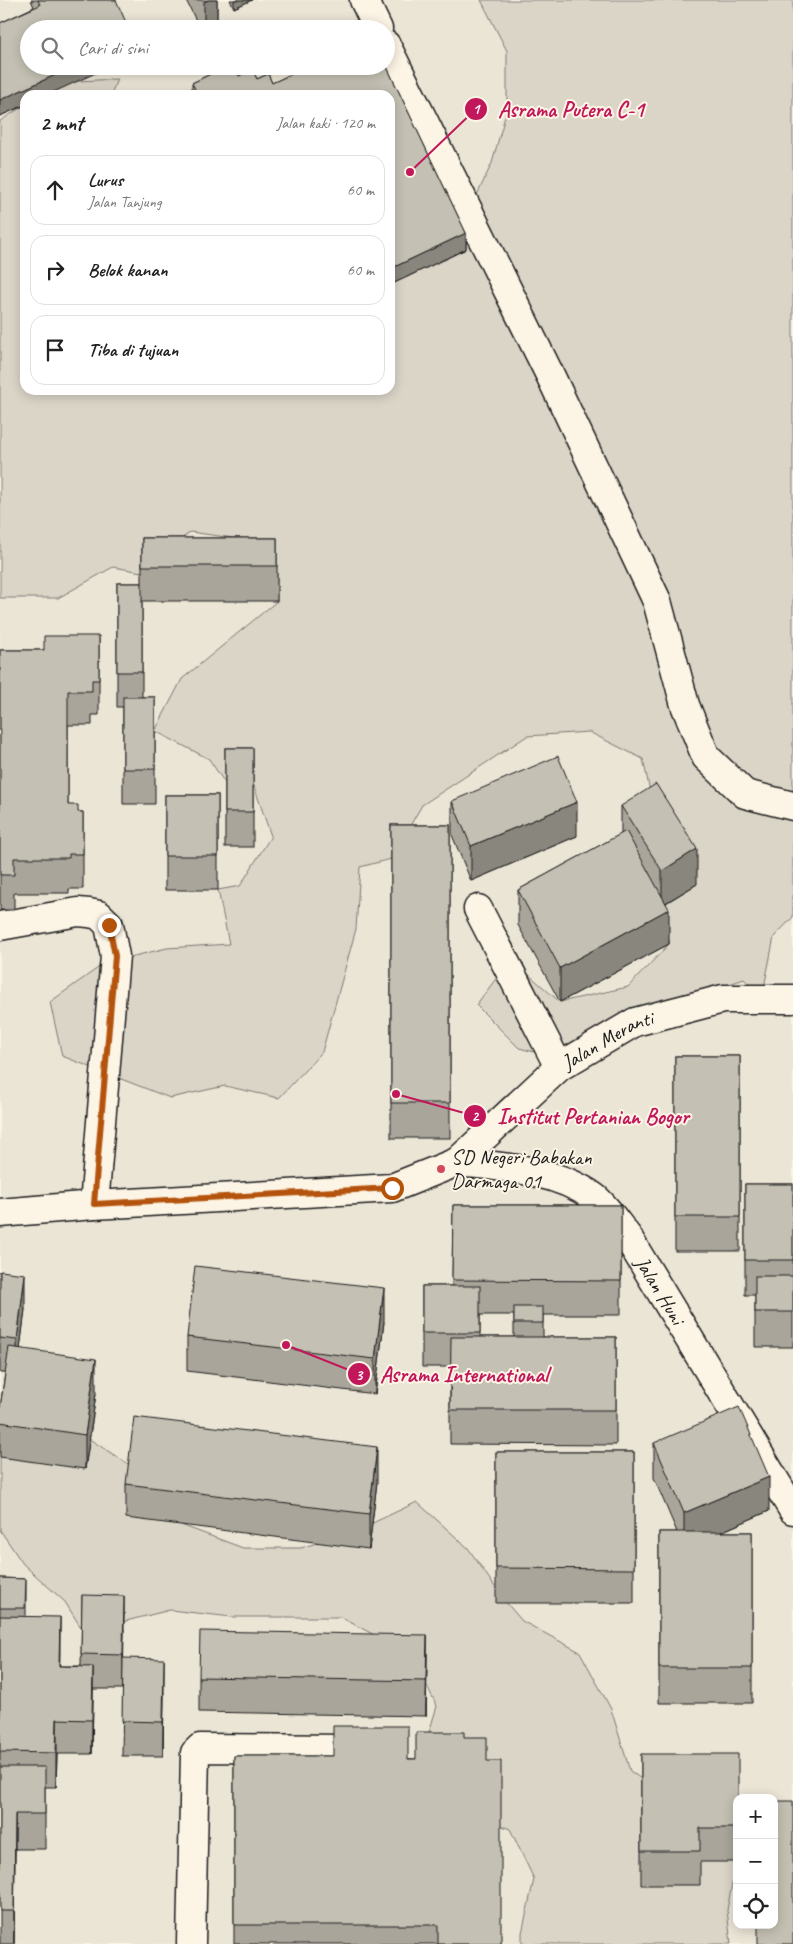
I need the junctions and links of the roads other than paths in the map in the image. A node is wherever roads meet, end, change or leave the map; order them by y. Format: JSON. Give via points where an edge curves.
{"nodes":[{"id":1,"x":364,"y":0,"type":"edge"},
{"id":2,"x":374,"y":20,"type":"edge"},
{"id":3,"x":395,"y":63,"type":"edge"},
{"id":4,"x":793,"y":806,"type":"edge"},
{"id":5,"x":478,"y":909,"type":"dead end"},
{"id":6,"x":0,"y":926,"type":"edge"},
{"id":7,"x":793,"y":999,"type":"edge"},
{"id":8,"x":559,"y":1067,"type":"junction"},
{"id":9,"x":457,"y":1162,"type":"junction"},
{"id":10,"x":94,"y":1204,"type":"junction"},
{"id":11,"x":0,"y":1213,"type":"edge"},
{"id":12,"x":793,"y":1510,"type":"edge"},
{"id":13,"x":351,"y":1749,"type":"edge"},
{"id":14,"x":190,"y":1944,"type":"edge"}],
"edges":[{"from":1,"to":2,"type":"lane"},
{"from":3,"to":4,"type":"lane","via":[[551,377],[657,601],[685,705],[706,758],[745,794]]},
{"from":5,"to":8,"type":"lane"},
{"from":6,"to":10,"type":"lane","via":[[78,912],[99,915],[109,925],[115,956]]},
{"from":7,"to":8,"type":"lane","name":"Jalan Meranti","via":[[723,999],[635,1022]]},
{"from":8,"to":9,"type":"lane","name":"Jalan Meranti"},
{"from":9,"to":10,"type":"lane","via":[[392,1188]]},
{"from":9,"to":12,"type":"lane","name":"Jalan Huni","via":[[521,1168],[568,1183],[595,1198],[627,1236]]},
{"from":10,"to":11,"type":"lane"},
{"from":13,"to":14,"type":"lane","via":[[200,1748],[196,1753]]}]}
